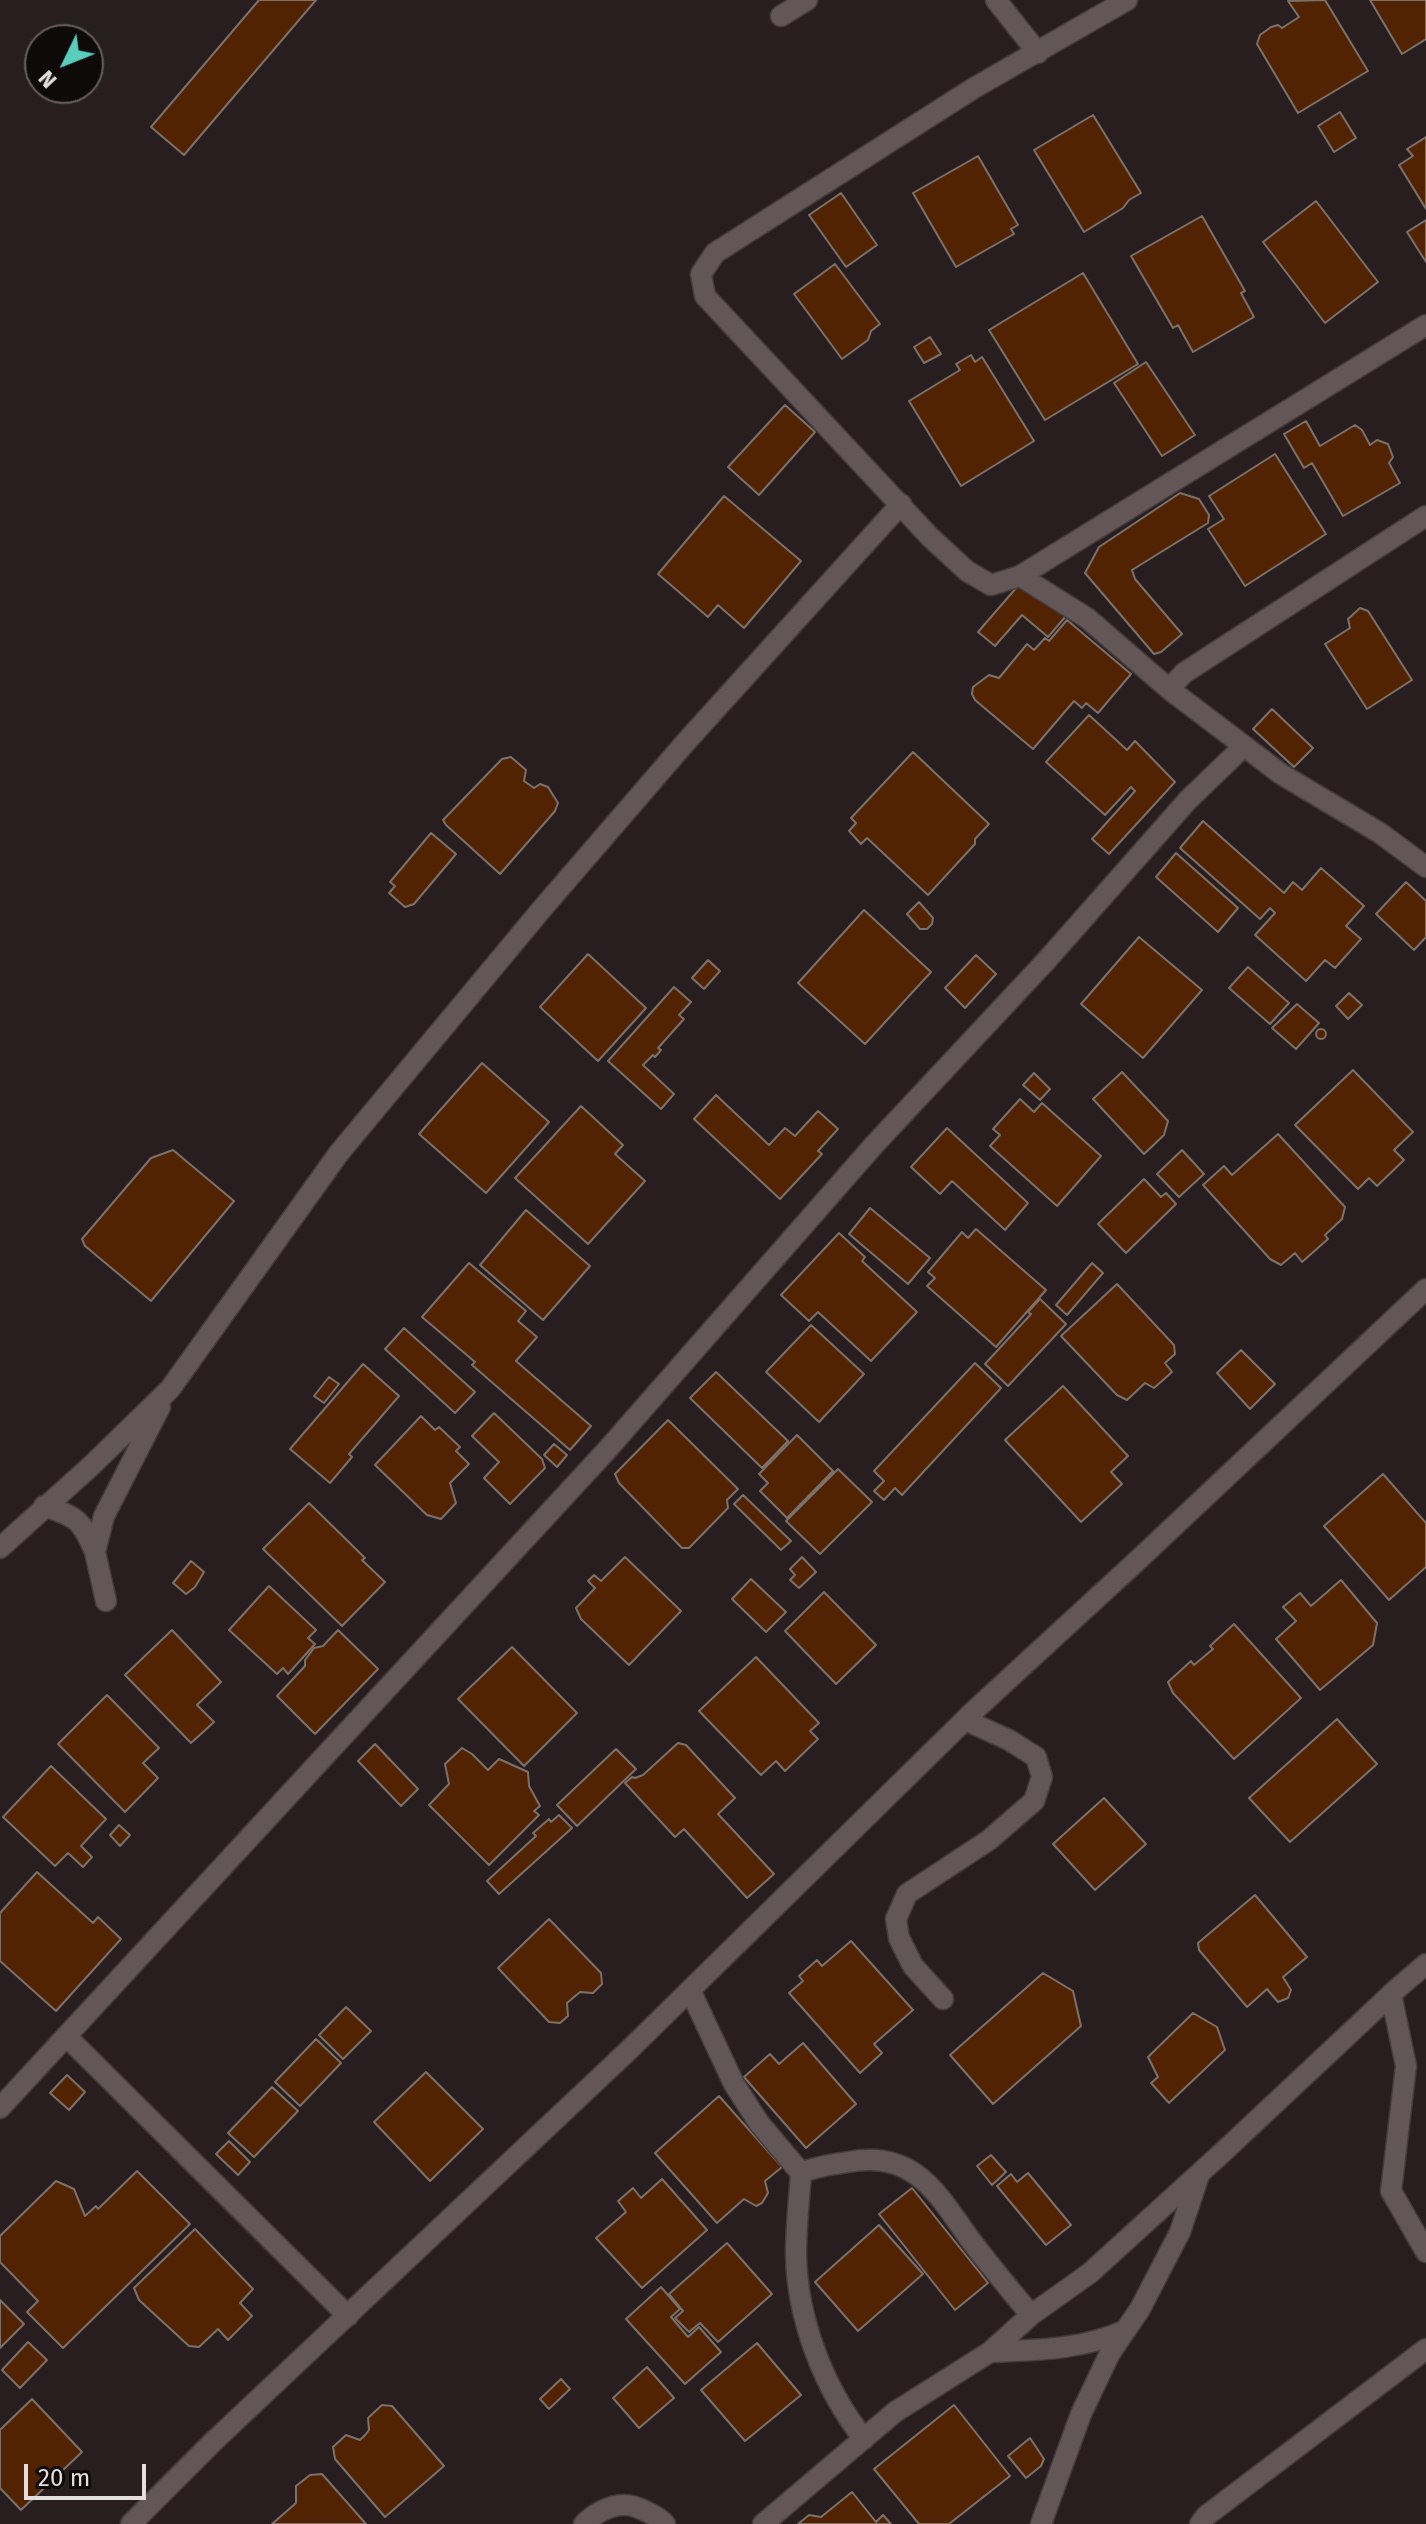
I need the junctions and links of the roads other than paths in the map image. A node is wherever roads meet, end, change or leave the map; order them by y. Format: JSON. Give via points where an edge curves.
{"nodes":[{"id":1,"x":807,"y":0,"type":"edge"},
{"id":2,"x":996,"y":0,"type":"edge"},
{"id":3,"x":1127,"y":0,"type":"edge"},
{"id":4,"x":781,"y":16,"type":"dead end"},
{"id":5,"x":1038,"y":53,"type":"junction"},
{"id":6,"x":1426,"y":325,"type":"edge"},
{"id":7,"x":901,"y":504,"type":"junction"},
{"id":8,"x":1426,"y":516,"type":"edge"},
{"id":9,"x":1020,"y":576,"type":"junction"},
{"id":10,"x":1169,"y":689,"type":"junction"},
{"id":11,"x":1243,"y":747,"type":"junction"},
{"id":12,"x":1426,"y":867,"type":"edge"},
{"id":13,"x":1426,"y":1289,"type":"edge"},
{"id":14,"x":170,"y":1389,"type":"junction"},
{"id":15,"x":44,"y":1506,"type":"junction"},
{"id":16,"x":0,"y":1548,"type":"edge"},
{"id":17,"x":95,"y":1552,"type":"junction"},
{"id":18,"x":106,"y":1601,"type":"dead end"},
{"id":19,"x":965,"y":1720,"type":"junction"},
{"id":20,"x":1426,"y":1964,"type":"edge"},
{"id":21,"x":690,"y":1990,"type":"junction"},
{"id":22,"x":1391,"y":1994,"type":"junction"},
{"id":23,"x":943,"y":1999,"type":"dead end"},
{"id":24,"x":66,"y":2036,"type":"junction"},
{"id":25,"x":0,"y":2108,"type":"edge"},
{"id":26,"x":801,"y":2173,"type":"junction"},
{"id":27,"x":1199,"y":2174,"type":"junction"},
{"id":28,"x":1426,"y":2252,"type":"edge"},
{"id":29,"x":1031,"y":2315,"type":"junction"},
{"id":30,"x":348,"y":2316,"type":"junction"},
{"id":31,"x":1126,"y":2330,"type":"junction"},
{"id":32,"x":1426,"y":2349,"type":"edge"},
{"id":33,"x":990,"y":2352,"type":"junction"},
{"id":34,"x":864,"y":2439,"type":"junction"},
{"id":35,"x":137,"y":2522,"type":"edge"},
{"id":36,"x":584,"y":2524,"type":"edge"},
{"id":37,"x":665,"y":2524,"type":"edge"},
{"id":38,"x":763,"y":2524,"type":"edge"},
{"id":39,"x":1041,"y":2524,"type":"edge"},
{"id":40,"x":1200,"y":2524,"type":"edge"}],
"edges":[{"from":1,"to":4,"type":"street"},
{"from":2,"to":5,"type":"street"},
{"from":3,"to":5,"type":"street"},
{"from":5,"to":7,"type":"street","via":[[715,253],[701,274],[705,296]]},
{"from":6,"to":9,"type":"street"},
{"from":7,"to":9,"type":"street","via":[[967,571],[991,585]]},
{"from":7,"to":14,"type":"street","via":[[541,910],[339,1153]]},
{"from":8,"to":10,"type":"street","via":[[1184,673]]},
{"from":9,"to":10,"type":"street","via":[[1087,618]]},
{"from":10,"to":11,"type":"street"},
{"from":11,"to":12,"type":"street"},
{"from":11,"to":24,"type":"street","via":[[1188,800],[874,1145],[607,1450]]},
{"from":13,"to":19,"type":"street"},
{"from":14,"to":15,"type":"street"},
{"from":14,"to":17,"type":"street","via":[[104,1516]]},
{"from":15,"to":16,"type":"street"},
{"from":15,"to":17,"type":"street","via":[[74,1516]]},
{"from":17,"to":18,"type":"street"},
{"from":19,"to":21,"type":"street"},
{"from":19,"to":23,"type":"street","via":[[1036,1757],[1042,1777],[1034,1801],[1014,1821],[907,1894],[896,1919],[899,1938],[913,1966]]},
{"from":20,"to":22,"type":"street"},
{"from":21,"to":26,"type":"street","via":[[734,2084]]},
{"from":21,"to":30,"type":"street"},
{"from":22,"to":27,"type":"street"},
{"from":22,"to":28,"type":"street","via":[[1406,2066],[1391,2191]]},
{"from":24,"to":25,"type":"street"},
{"from":24,"to":30,"type":"street"},
{"from":26,"to":29,"type":"street","via":[[864,2159],[894,2161],[917,2174],[944,2200]]},
{"from":26,"to":34,"type":"street","via":[[796,2256],[802,2302],[817,2355],[843,2412]]},
{"from":27,"to":29,"type":"street","via":[[1090,2273]]},
{"from":27,"to":31,"type":"street","via":[[1180,2232]]},
{"from":29,"to":33,"type":"street"},
{"from":30,"to":35,"type":"street","via":[[215,2440]]},
{"from":31,"to":33,"type":"street","via":[[1066,2348]]},
{"from":31,"to":39,"type":"street","via":[[1081,2414]]},
{"from":32,"to":40,"type":"street"},
{"from":33,"to":34,"type":"street","via":[[895,2412]]},
{"from":34,"to":38,"type":"street"},
{"from":36,"to":37,"type":"street","via":[[594,2514],[625,2504]]}]}
